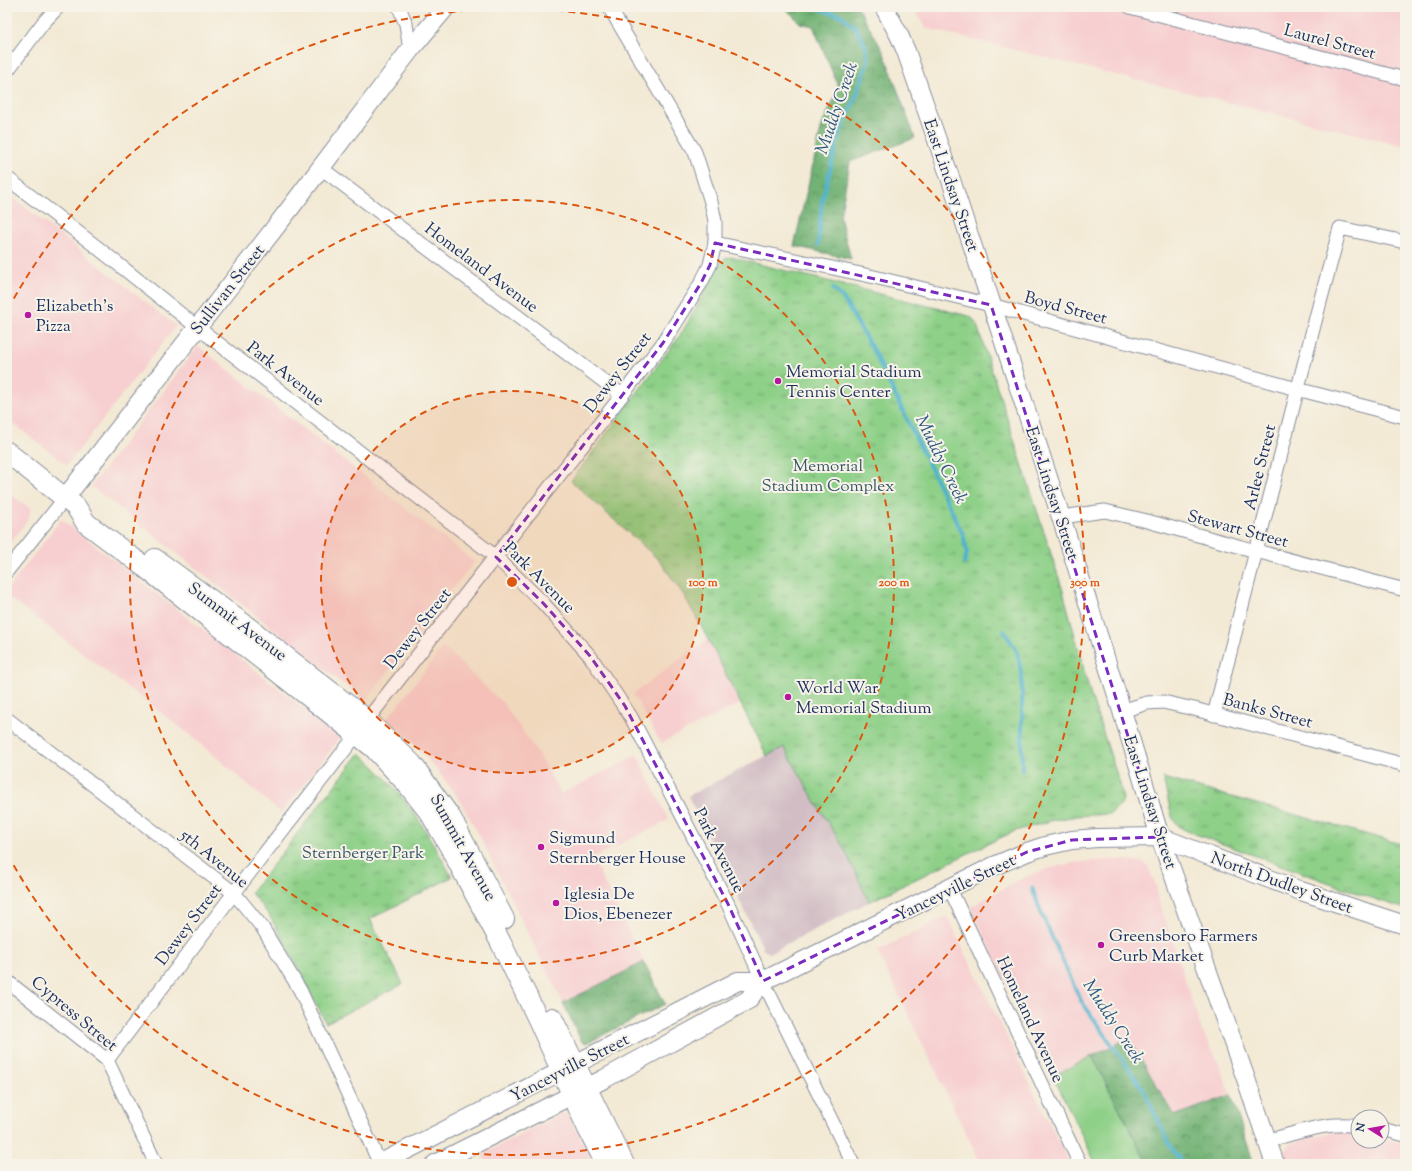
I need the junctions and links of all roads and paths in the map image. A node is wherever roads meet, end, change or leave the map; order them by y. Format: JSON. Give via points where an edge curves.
{"nodes":[{"id":1,"x":58,"y":7,"type":"edge"},
{"id":2,"x":399,"y":7,"type":"edge"},
{"id":3,"x":446,"y":7,"type":"edge"},
{"id":4,"x":609,"y":7,"type":"edge"},
{"id":5,"x":884,"y":7,"type":"edge"},
{"id":6,"x":1130,"y":7,"type":"edge"},
{"id":7,"x":410,"y":50,"type":"junction"},
{"id":8,"x":7,"y":71,"type":"edge"},
{"id":9,"x":1405,"y":79,"type":"edge"},
{"id":10,"x":321,"y":168,"type":"junction"},
{"id":11,"x":7,"y":178,"type":"edge"},
{"id":12,"x":1405,"y":242,"type":"edge"},
{"id":13,"x":715,"y":243,"type":"junction"},
{"id":14,"x":991,"y":305,"type":"junction"},
{"id":15,"x":197,"y":327,"type":"junction"},
{"id":16,"x":1297,"y":389,"type":"junction"},
{"id":17,"x":622,"y":396,"type":"junction"},
{"id":18,"x":1405,"y":417,"type":"edge"},
{"id":19,"x":7,"y":452,"type":"edge"},
{"id":20,"x":70,"y":503,"type":"junction"},
{"id":21,"x":1061,"y":517,"type":"junction"},
{"id":22,"x":1256,"y":552,"type":"junction"},
{"id":23,"x":496,"y":557,"type":"junction"},
{"id":24,"x":7,"y":571,"type":"edge"},
{"id":25,"x":1405,"y":590,"type":"edge"},
{"id":26,"x":1122,"y":711,"type":"junction"},
{"id":27,"x":1214,"y":714,"type":"junction"},
{"id":28,"x":7,"y":719,"type":"edge"},
{"id":29,"x":362,"y":727,"type":"junction"},
{"id":30,"x":1405,"y":765,"type":"edge"},
{"id":31,"x":1160,"y":837,"type":"junction"},
{"id":32,"x":950,"y":889,"type":"junction"},
{"id":33,"x":234,"y":893,"type":"junction"},
{"id":34,"x":1405,"y":925,"type":"edge"},
{"id":35,"x":7,"y":981,"type":"edge"},
{"id":36,"x":763,"y":981,"type":"junction"},
{"id":37,"x":107,"y":1060,"type":"junction"},
{"id":38,"x":568,"y":1067,"type":"junction"},
{"id":39,"x":579,"y":1092,"type":"junction"},
{"id":40,"x":1350,"y":1125,"type":"edge"},
{"id":41,"x":1390,"y":1131,"type":"edge"},
{"id":42,"x":1405,"y":1135,"type":"edge"},
{"id":43,"x":1267,"y":1141,"type":"junction"},
{"id":44,"x":156,"y":1164,"type":"edge"},
{"id":45,"x":380,"y":1164,"type":"edge"},
{"id":46,"x":435,"y":1164,"type":"edge"},
{"id":47,"x":606,"y":1164,"type":"edge"},
{"id":48,"x":624,"y":1164,"type":"edge"},
{"id":49,"x":853,"y":1164,"type":"edge"},
{"id":50,"x":1080,"y":1164,"type":"edge"},
{"id":51,"x":1274,"y":1164,"type":"edge"}],
"edges":[{"from":1,"to":8,"type":"street"},
{"from":2,"to":7,"type":"street","via":[[406,24]]},
{"from":3,"to":7,"type":"street","name":"Sullivan Street"},
{"from":4,"to":13,"type":"street","name":"Dewey Street","via":[[695,152],[711,202],[715,221]]},
{"from":5,"to":14,"type":"street","name":"East Lindsay Street","via":[[906,52]]},
{"from":6,"to":9,"type":"street","name":"Laurel Street"},
{"from":7,"to":10,"type":"street","name":"Sullivan Street"},
{"from":10,"to":15,"type":"street","name":"Sullivan Street"},
{"from":10,"to":17,"type":"street","name":"Homeland Avenue"},
{"from":11,"to":15,"type":"street","name":"Park Avenue"},
{"from":12,"to":16,"type":"street","name":"Arlee Street","via":[[1340,228]]},
{"from":13,"to":14,"type":"street","name":"Boyd Street"},
{"from":13,"to":17,"type":"street","name":"Dewey Street","via":[[710,265],[701,283],[663,343]]},
{"from":14,"to":16,"type":"street","name":"Boyd Street"},
{"from":14,"to":21,"type":"street","name":"East Lindsay Street"},
{"from":15,"to":20,"type":"street","name":"Sullivan Street"},
{"from":15,"to":23,"type":"street","name":"Park Avenue"},
{"from":16,"to":18,"type":"street","name":"Boyd Street"},
{"from":16,"to":22,"type":"street","name":"Arlee Street"},
{"from":17,"to":23,"type":"street","name":"Dewey Street"},
{"from":19,"to":20,"type":"main road","name":"Summit Avenue"},
{"from":20,"to":24,"type":"street","name":"Sullivan Street"},
{"from":20,"to":29,"type":"main road","name":"Summit Avenue","via":[[91,511],[118,529],[241,622]]},
{"from":21,"to":22,"type":"street","name":"Stewart Street","via":[[1105,511]]},
{"from":21,"to":26,"type":"street","name":"East Lindsay Street"},
{"from":22,"to":25,"type":"street","name":"Stewart Street"},
{"from":22,"to":27,"type":"street","name":"Arlee Street"},
{"from":23,"to":29,"type":"street","name":"Dewey Street"},
{"from":23,"to":36,"type":"street","name":"Park Avenue","via":[[543,603],[585,650],[625,706],[728,904]]},
{"from":26,"to":27,"type":"street","name":"Banks Street","via":[[1148,703],[1163,702]]},
{"from":26,"to":31,"type":"street","name":"East Lindsay Street"},
{"from":27,"to":30,"type":"street","name":"Banks Street"},
{"from":28,"to":33,"type":"street","name":"5th Avenue"},
{"from":29,"to":33,"type":"street","name":"Dewey Street"},
{"from":29,"to":38,"type":"main road","name":"Summit Avenue","via":[[412,764],[451,818],[525,961]]},
{"from":31,"to":32,"type":"street","name":"Yanceyville Street","via":[[1097,838],[1045,846],[994,866]]},
{"from":31,"to":34,"type":"street","name":"North Dudley Street","via":[[1302,891]]},
{"from":31,"to":43,"type":"street","name":"East Lindsay Street"},
{"from":32,"to":36,"type":"street","name":"Yanceyville Street"},
{"from":32,"to":50,"type":"street","name":"Homeland Avenue"},
{"from":33,"to":37,"type":"street","name":"Dewey Street"},
{"from":33,"to":45,"type":"street","name":"5th Avenue","via":[[262,926],[300,990]]},
{"from":35,"to":37,"type":"street","name":"Cypress Street"},
{"from":36,"to":38,"type":"street","name":"Yanceyville Street","via":[[738,981]]},
{"from":36,"to":39,"type":"street","name":"Yanceyville Street","via":[[748,1000]]},
{"from":36,"to":49,"type":"street","name":"Park Avenue"},
{"from":37,"to":44,"type":"street","name":"Cypress Street"},
{"from":38,"to":39,"type":"main road","name":"Summit Avenue"},
{"from":38,"to":45,"type":"street","name":"Yanceyville Street"},
{"from":39,"to":46,"type":"street","name":"Yanceyville Street"},
{"from":39,"to":47,"type":"main road","name":"Summit Avenue"},
{"from":39,"to":48,"type":"main road","name":"Summit Avenue"},
{"from":40,"to":43,"type":"street","via":[[1311,1128]]},
{"from":41,"to":42,"type":"street"},
{"from":43,"to":51,"type":"street","name":"East Lindsay Street"}]}
